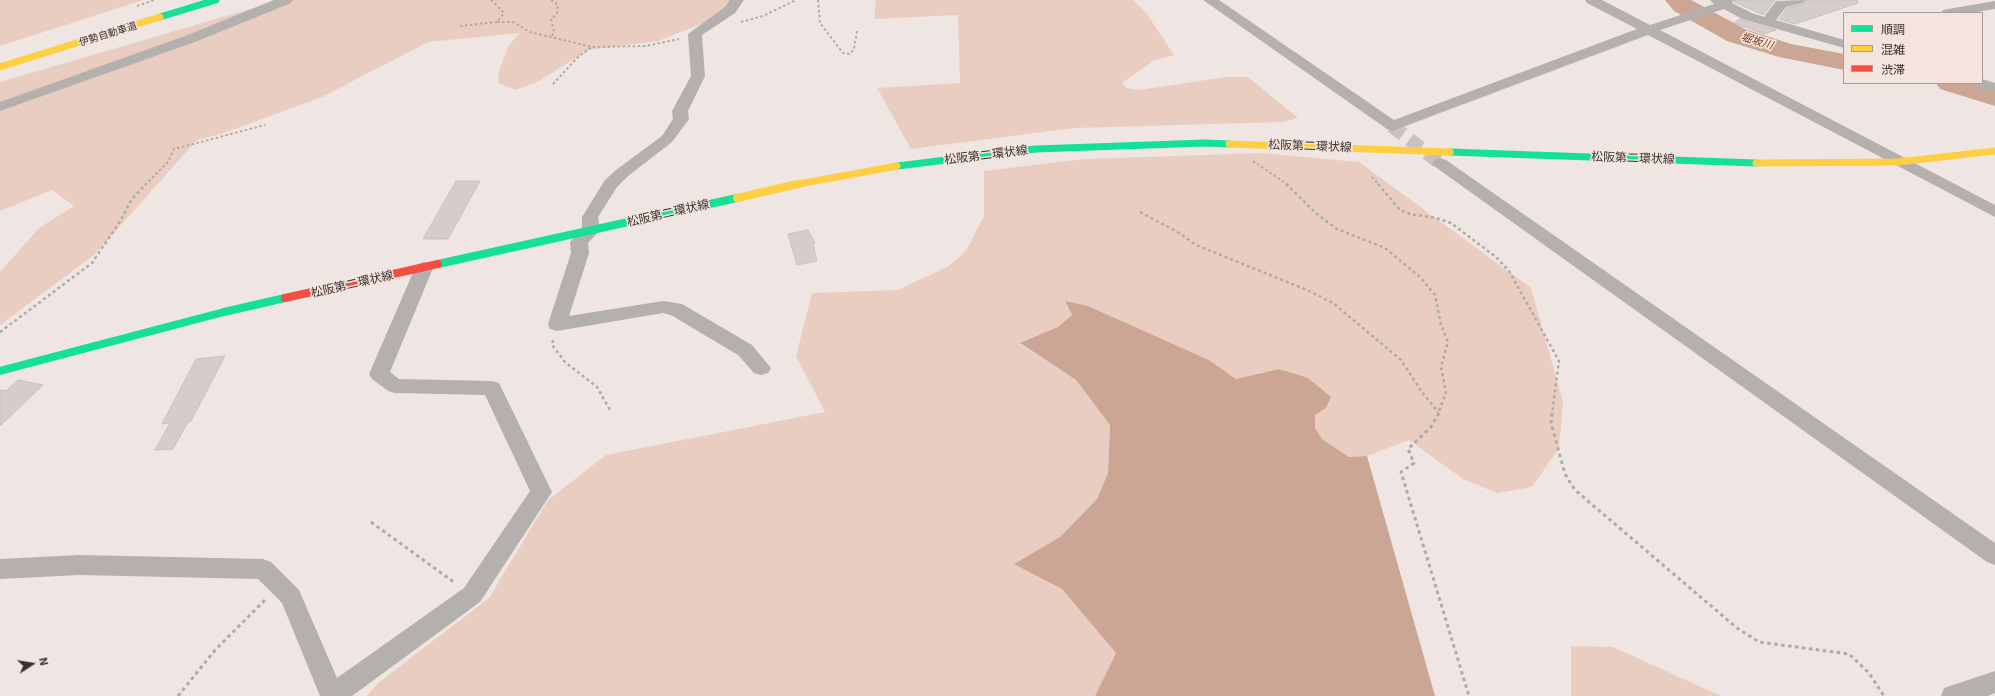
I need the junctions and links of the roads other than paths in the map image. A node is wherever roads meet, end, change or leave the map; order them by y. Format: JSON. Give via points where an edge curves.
{"nodes":[{"id":1,"x":185,"y":0,"type":"edge"},
{"id":2,"x":216,"y":0,"type":"edge"},
{"id":3,"x":286,"y":0,"type":"edge"},
{"id":4,"x":738,"y":0,"type":"edge"},
{"id":5,"x":1210,"y":0,"type":"edge"},
{"id":6,"x":1592,"y":0,"type":"edge"},
{"id":7,"x":1798,"y":0,"type":"edge"},
{"id":8,"x":1722,"y":2,"type":"edge"},
{"id":9,"x":1995,"y":5,"type":"edge"},
{"id":10,"x":1954,"y":12,"type":"edge"},
{"id":11,"x":1767,"y":22,"type":"junction"},
{"id":12,"x":1648,"y":30,"type":"junction"},
{"id":13,"x":1843,"y":43,"type":"edge"},
{"id":14,"x":0,"y":57,"type":"edge"},
{"id":15,"x":0,"y":67,"type":"edge"},
{"id":16,"x":1983,"y":84,"type":"edge"},
{"id":17,"x":1995,"y":87,"type":"edge"},
{"id":18,"x":0,"y":107,"type":"edge"},
{"id":19,"x":1995,"y":151,"type":"edge"},
{"id":20,"x":1898,"y":162,"type":"junction"},
{"id":21,"x":1440,"y":163,"type":"tunnel mouth"},
{"id":22,"x":1995,"y":212,"type":"edge"},
{"id":23,"x":591,"y":230,"type":"junction"},
{"id":24,"x":424,"y":268,"type":"junction"},
{"id":25,"x":760,"y":368,"type":"dead end"},
{"id":26,"x":0,"y":371,"type":"edge"},
{"id":27,"x":1995,"y":555,"type":"edge"},
{"id":28,"x":0,"y":569,"type":"edge"},
{"id":29,"x":1995,"y":682,"type":"edge"},
{"id":30,"x":332,"y":696,"type":"edge"},
{"id":31,"x":1953,"y":696,"type":"edge"}],
"edges":[{"from":1,"to":14,"type":"main road","name":"伊勢自動車道"},
{"from":2,"to":15,"type":"main road","name":"伊勢自動車道"},
{"from":3,"to":18,"type":"street","via":[[183,41]]},
{"from":4,"to":23,"type":"street","via":[[730,10],[695,34],[698,76],[680,111],[681,119],[667,139],[611,184],[590,217]]},
{"from":5,"to":12,"type":"street","via":[[1392,126]]},
{"from":6,"to":12,"type":"street"},
{"from":7,"to":11,"type":"street","via":[[1780,4]]},
{"from":8,"to":11,"type":"street","via":[[1746,16]]},
{"from":8,"to":12,"type":"street"},
{"from":9,"to":10,"type":"street"},
{"from":11,"to":13,"type":"street"},
{"from":12,"to":20,"type":"street"},
{"from":16,"to":17,"type":"street"},
{"from":19,"to":20,"type":"main road","name":"松阪第二環状線"},
{"from":20,"to":22,"type":"street"},
{"from":20,"to":23,"type":"main road","name":"松阪第二環状線","via":[[1791,164],[1205,143],[1044,149],[911,164],[812,181]]},
{"from":21,"to":27,"type":"street"},
{"from":23,"to":24,"type":"main road","name":"松阪第二環状線"},
{"from":23,"to":25,"type":"street","via":[[580,242],[580,253],[557,324],[663,307],[676,310],[746,350]]},
{"from":24,"to":26,"type":"main road","name":"松阪第二環状線","via":[[224,312]]},
{"from":24,"to":30,"type":"street","via":[[379,374],[395,386],[492,388],[541,492],[472,595]]},
{"from":28,"to":30,"type":"street","via":[[79,565],[263,569],[292,597]]},
{"from":29,"to":31,"type":"street"}]}
